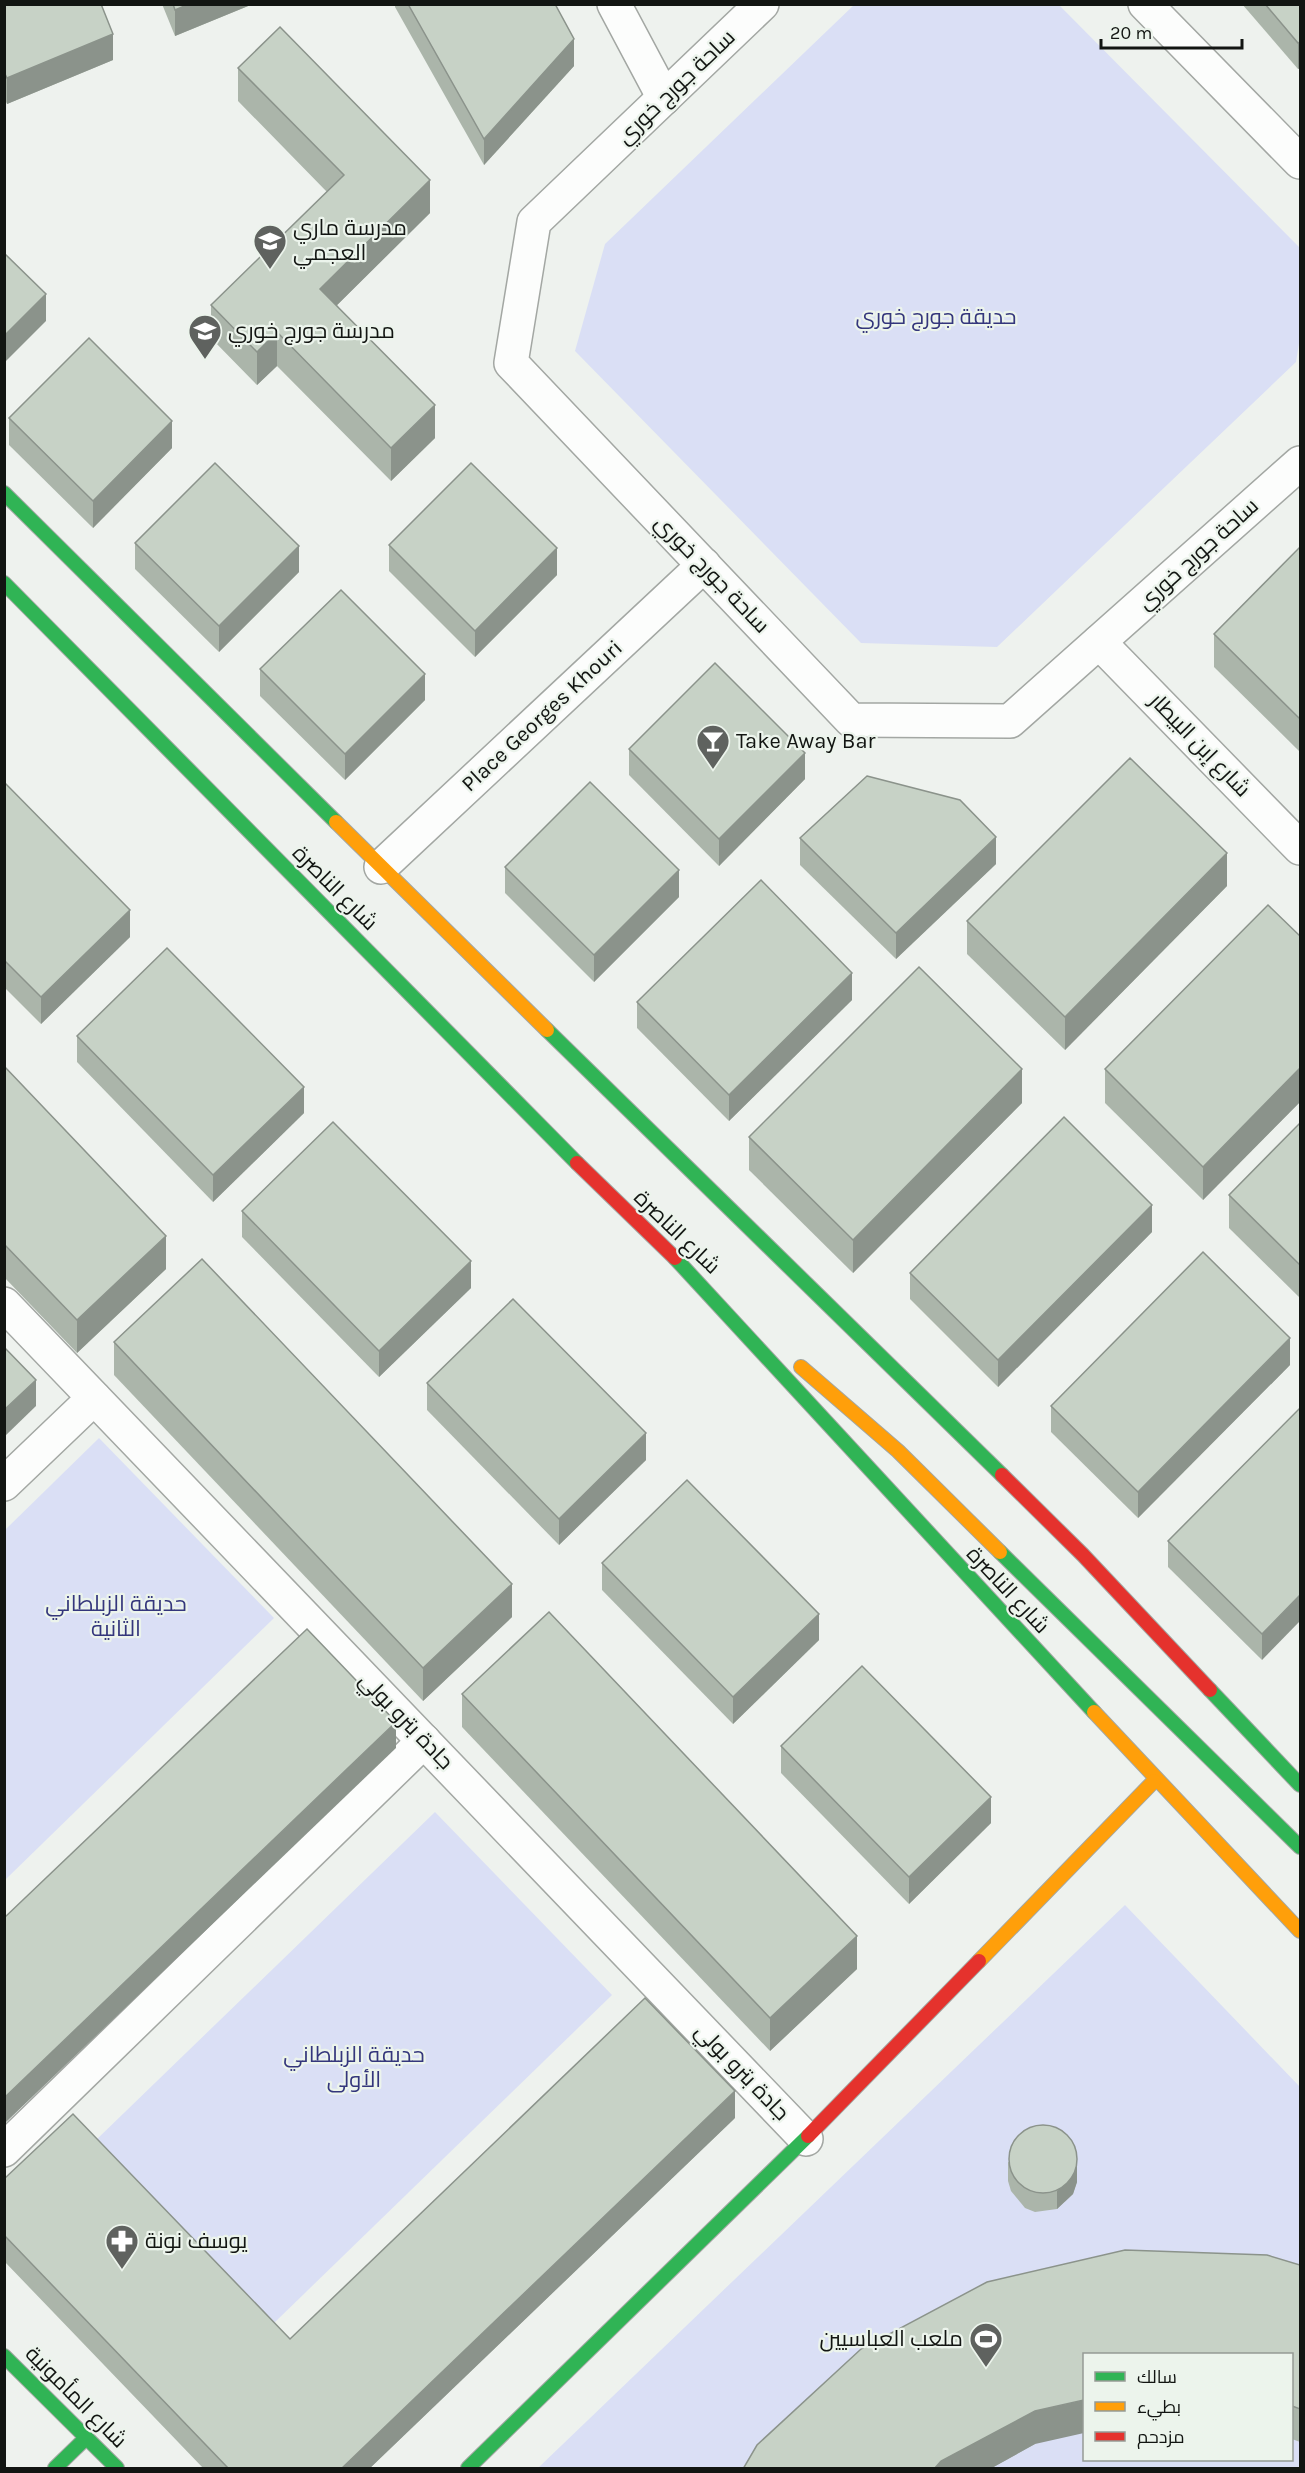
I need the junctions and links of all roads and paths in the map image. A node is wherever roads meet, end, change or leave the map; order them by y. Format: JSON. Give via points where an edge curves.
{"nodes":[{"id":1,"x":614,"y":4,"type":"edge"},
{"id":2,"x":762,"y":4,"type":"edge"},
{"id":3,"x":1145,"y":4,"type":"edge"},
{"id":4,"x":664,"y":98,"type":"junction"},
{"id":5,"x":1300,"y":162,"type":"edge"},
{"id":6,"x":1300,"y":463,"type":"edge"},
{"id":7,"x":4,"y":493,"type":"edge"},
{"id":8,"x":704,"y":565,"type":"junction"},
{"id":9,"x":4,"y":583,"type":"edge"},
{"id":10,"x":1099,"y":642,"type":"junction"},
{"id":11,"x":1300,"y":848,"type":"edge"},
{"id":12,"x":381,"y":867,"type":"junction"},
{"id":13,"x":694,"y":1276,"type":"junction"},
{"id":14,"x":4,"y":1304,"type":"edge"},
{"id":15,"x":774,"y":1344,"type":"dead end"},
{"id":16,"x":792,"y":1360,"type":"dead end"},
{"id":17,"x":94,"y":1398,"type":"junction"},
{"id":18,"x":4,"y":1484,"type":"edge"},
{"id":19,"x":424,"y":1741,"type":"junction"},
{"id":20,"x":1154,"y":1781,"type":"dead end"},
{"id":21,"x":1300,"y":1785,"type":"edge"},
{"id":22,"x":1300,"y":1847,"type":"edge"},
{"id":23,"x":1300,"y":1931,"type":"edge"},
{"id":24,"x":806,"y":2139,"type":"junction"},
{"id":25,"x":4,"y":2150,"type":"edge"},
{"id":26,"x":4,"y":2356,"type":"edge"},
{"id":27,"x":86,"y":2438,"type":"junction"},
{"id":28,"x":55,"y":2469,"type":"edge"},
{"id":29,"x":117,"y":2469,"type":"edge"},
{"id":30,"x":468,"y":2469,"type":"edge"}],
"edges":[{"from":1,"to":4,"type":"street"},
{"from":2,"to":4,"type":"street","name":"ساحة جورج خوري"},
{"from":3,"to":5,"type":"street"},
{"from":4,"to":8,"type":"street","name":"ساحة جورج خوري","via":[[534,222],[511,363]]},
{"from":6,"to":10,"type":"street","name":"ساحة جورج خوري"},
{"from":7,"to":12,"type":"main road"},
{"from":8,"to":10,"type":"street","name":"ساحة جورج خوري","via":[[851,720],[1010,721]]},
{"from":8,"to":12,"type":"street","name":"Place Georges Khouri"},
{"from":9,"to":13,"type":"main road","name":"شارع الناصرة","via":[[589,1176]]},
{"from":10,"to":11,"type":"street","name":"شارع إبن البيطار"},
{"from":12,"to":21,"type":"main road","via":[[1083,1555]]},
{"from":13,"to":15,"type":"main road"},
{"from":13,"to":23,"type":"main road","name":"شارع الناصرة","via":[[993,1606]]},
{"from":14,"to":17,"type":"street","name":"جادة بترو بولي"},
{"from":16,"to":22,"type":"main road","via":[[898,1451]]},
{"from":17,"to":18,"type":"street"},
{"from":17,"to":19,"type":"street","name":"جادة بترو بولي"},
{"from":19,"to":24,"type":"street","name":"جادة بترو بولي"},
{"from":19,"to":25,"type":"street"},
{"from":20,"to":24,"type":"main road"},
{"from":24,"to":30,"type":"main road"},
{"from":26,"to":27,"type":"main road","name":"شارع المأمونية"},
{"from":27,"to":28,"type":"main road"},
{"from":27,"to":29,"type":"main road","name":"شارع المأمونية"}]}
